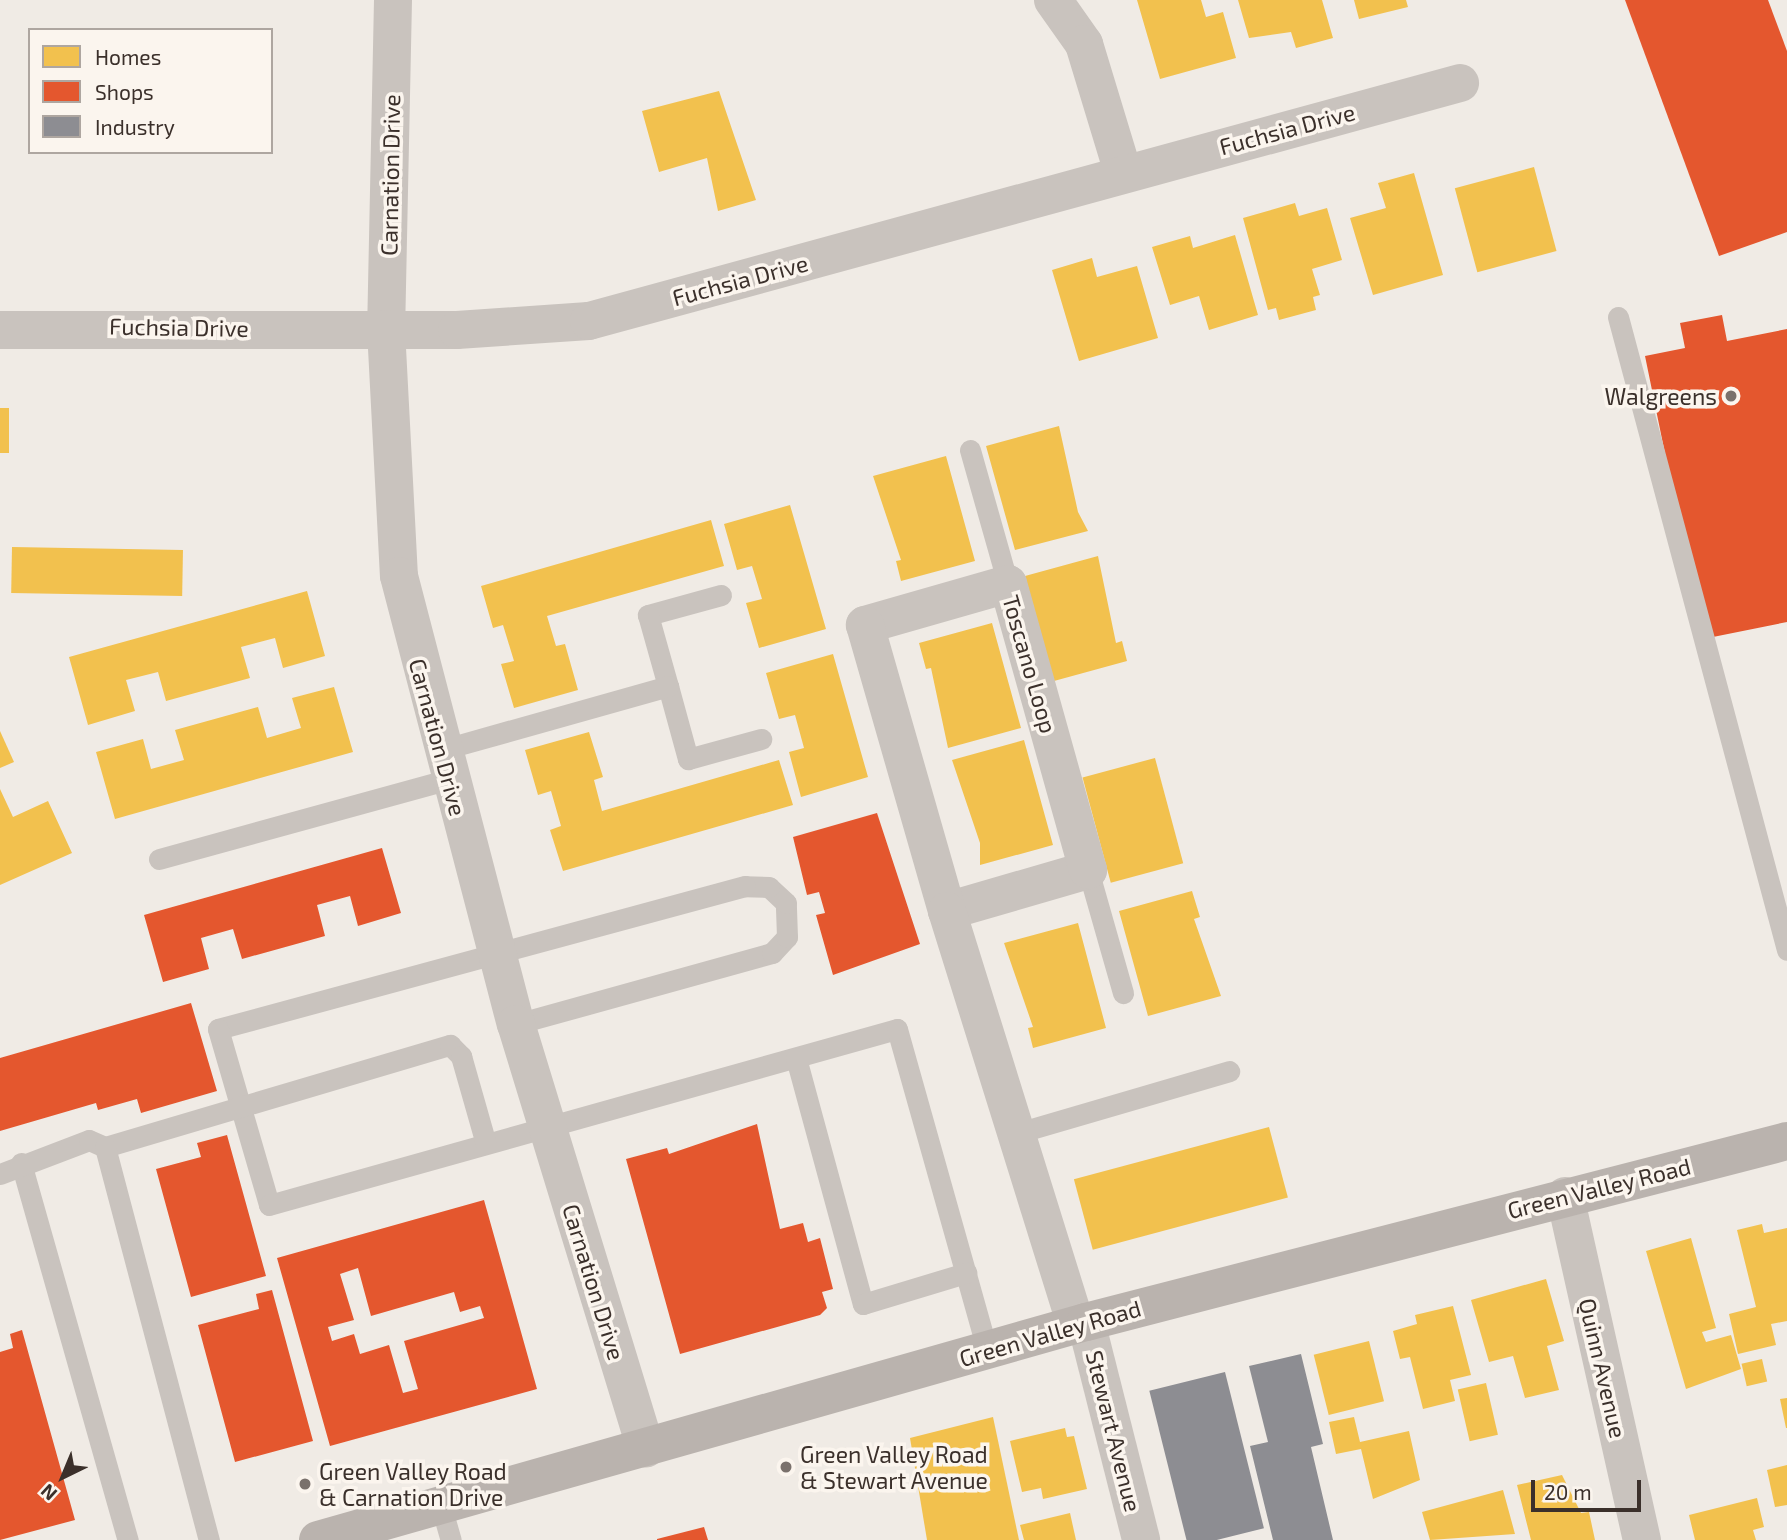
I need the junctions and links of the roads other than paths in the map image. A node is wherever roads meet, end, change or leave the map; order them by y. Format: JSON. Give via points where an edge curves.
{"nodes":[{"id":1,"x":393,"y":0,"type":"edge"},
{"id":2,"x":1053,"y":0,"type":"edge"},
{"id":3,"x":1460,"y":83,"type":"dead end"},
{"id":4,"x":1123,"y":172,"type":"junction"},
{"id":5,"x":1618,"y":317,"type":"dead end"},
{"id":6,"x":386,"y":329,"type":"junction"},
{"id":7,"x":0,"y":330,"type":"edge"},
{"id":8,"x":970,"y":450,"type":"dead end"},
{"id":9,"x":1008,"y":584,"type":"junction"},
{"id":10,"x":721,"y":595,"type":"dead end"},
{"id":11,"x":668,"y":686,"type":"junction"},
{"id":12,"x":761,"y":739,"type":"dead end"},
{"id":13,"x":445,"y":764,"type":"junction"},
{"id":14,"x":159,"y":859,"type":"dead end"},
{"id":15,"x":1088,"y":870,"type":"junction"},
{"id":16,"x":1782,"y":908,"type":"edge"},
{"id":17,"x":947,"y":911,"type":"junction"},
{"id":18,"x":1787,"y":950,"type":"edge"},
{"id":19,"x":497,"y":951,"type":"junction"},
{"id":20,"x":1123,"y":993,"type":"dead end"},
{"id":21,"x":516,"y":1024,"type":"junction"},
{"id":22,"x":796,"y":1058,"type":"junction"},
{"id":23,"x":1229,"y":1071,"type":"dead end"},
{"id":24,"x":240,"y":1105,"type":"junction"},
{"id":25,"x":546,"y":1127,"type":"junction"},
{"id":26,"x":1021,"y":1132,"type":"junction"},
{"id":27,"x":1787,"y":1142,"type":"edge"},
{"id":28,"x":486,"y":1144,"type":"junction"},
{"id":29,"x":105,"y":1147,"type":"junction"},
{"id":30,"x":21,"y":1163,"type":"junction"},
{"id":31,"x":0,"y":1174,"type":"edge"},
{"id":32,"x":1564,"y":1196,"type":"junction"},
{"id":33,"x":966,"y":1273,"type":"junction"},
{"id":34,"x":1081,"y":1323,"type":"junction"},
{"id":35,"x":987,"y":1350,"type":"junction"},
{"id":36,"x":646,"y":1449,"type":"junction"},
{"id":37,"x":446,"y":1523,"type":"edge"},
{"id":38,"x":128,"y":1540,"type":"edge"},
{"id":39,"x":209,"y":1540,"type":"edge"},
{"id":40,"x":318,"y":1540,"type":"edge"},
{"id":41,"x":1141,"y":1540,"type":"edge"},
{"id":42,"x":1642,"y":1540,"type":"edge"}],
"edges":[{"from":1,"to":6,"type":"street","name":"Carnation Drive"},
{"from":2,"to":4,"type":"street","via":[[1084,44]]},
{"from":3,"to":4,"type":"street","name":"Fuchsia Drive"},
{"from":4,"to":6,"type":"street","name":"Fuchsia Drive","via":[[589,321]]},
{"from":5,"to":16,"type":"lane"},
{"from":6,"to":7,"type":"street","name":"Fuchsia Drive"},
{"from":6,"to":13,"type":"street","name":"Carnation Drive","via":[[398,576]]},
{"from":8,"to":9,"type":"lane"},
{"from":9,"to":15,"type":"street","name":"Toscano Loop"},
{"from":9,"to":17,"type":"street","name":"Toscano Loop","via":[[865,625]]},
{"from":10,"to":11,"type":"lane","via":[[648,615]]},
{"from":11,"to":12,"type":"lane","via":[[688,759]]},
{"from":11,"to":13,"type":"lane"},
{"from":13,"to":14,"type":"lane"},
{"from":13,"to":19,"type":"street","name":"Carnation Drive"},
{"from":15,"to":17,"type":"street"},
{"from":15,"to":20,"type":"lane"},
{"from":16,"to":18,"type":"lane"},
{"from":17,"to":26,"type":"street","name":"Toscano Loop"},
{"from":19,"to":21,"type":"street","name":"Carnation Drive"},
{"from":19,"to":21,"type":"lane","via":[[757,884],[779,894],[790,914],[788,937],[761,957]]},
{"from":19,"to":24,"type":"lane","via":[[218,1030]]},
{"from":21,"to":25,"type":"street","name":"Carnation Drive"},
{"from":22,"to":25,"type":"lane"},
{"from":22,"to":33,"type":"lane","via":[[898,1029]]},
{"from":22,"to":33,"type":"lane","via":[[863,1304]]},
{"from":23,"to":26,"type":"lane"},
{"from":24,"to":28,"type":"lane","via":[[450,1045],[461,1056]]},
{"from":24,"to":28,"type":"lane","via":[[269,1205]]},
{"from":24,"to":29,"type":"lane"},
{"from":25,"to":28,"type":"lane"},
{"from":25,"to":36,"type":"street","name":"Carnation Drive"},
{"from":26,"to":34,"type":"street","name":"Toscano Loop"},
{"from":27,"to":32,"type":"main road","name":"Green Valley Road"},
{"from":29,"to":30,"type":"lane","via":[[89,1140]]},
{"from":29,"to":39,"type":"lane"},
{"from":30,"to":31,"type":"lane"},
{"from":30,"to":38,"type":"lane"},
{"from":32,"to":34,"type":"main road","name":"Green Valley Road"},
{"from":32,"to":42,"type":"street","name":"Quinn Avenue"},
{"from":33,"to":35,"type":"lane"},
{"from":34,"to":35,"type":"main road","name":"Green Valley Road"},
{"from":34,"to":41,"type":"street","name":"Stewart Avenue"},
{"from":35,"to":36,"type":"main road","name":"Green Valley Road"},
{"from":36,"to":37,"type":"main road","name":"Green Valley Road"},
{"from":37,"to":40,"type":"main road","name":"Green Valley Road"}]}
